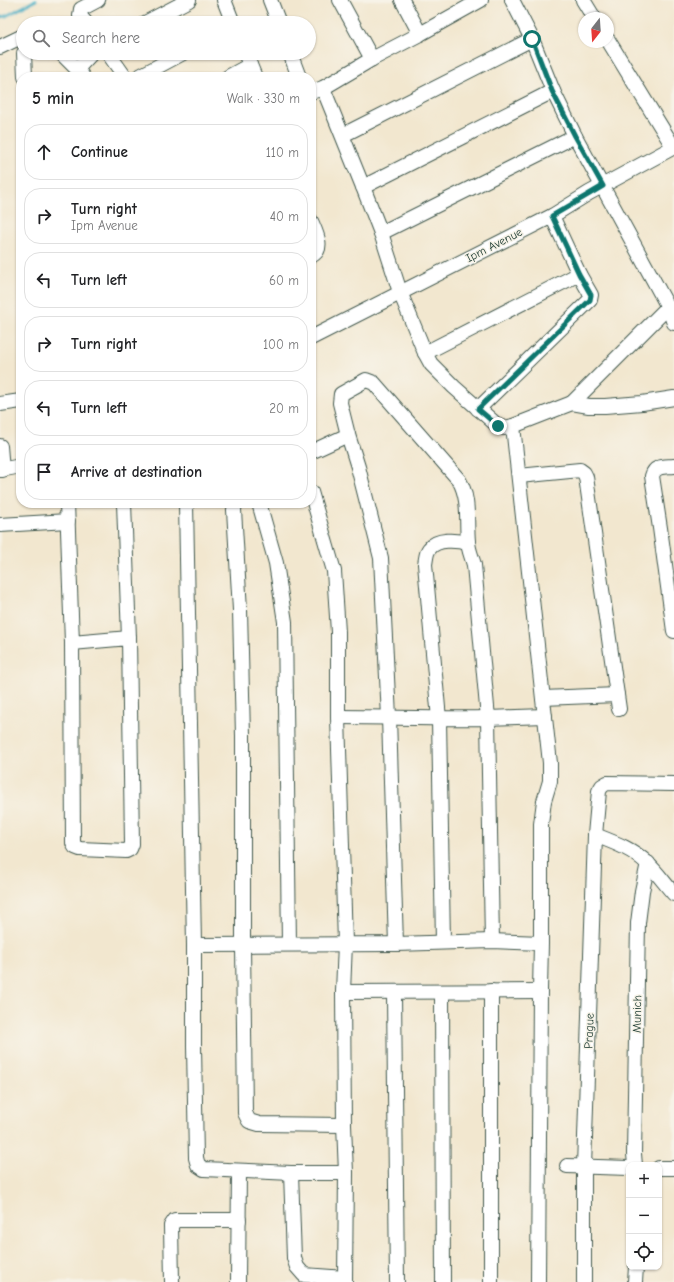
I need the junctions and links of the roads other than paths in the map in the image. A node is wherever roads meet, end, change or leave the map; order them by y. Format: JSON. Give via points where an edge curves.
{"nodes":[{"id":1,"x":98,"y":0,"type":"edge"},
{"id":2,"x":190,"y":0,"type":"edge"},
{"id":3,"x":224,"y":0,"type":"edge"},
{"id":4,"x":270,"y":0,"type":"edge"},
{"id":5,"x":340,"y":0,"type":"edge"},
{"id":6,"x":402,"y":0,"type":"edge"},
{"id":7,"x":512,"y":0,"type":"edge"},
{"id":8,"x":583,"y":0,"type":"edge"},
{"id":9,"x":476,"y":1,"type":"edge"},
{"id":10,"x":590,"y":12,"type":"edge"},
{"id":11,"x":80,"y":16,"type":"edge"},
{"id":12,"x":159,"y":16,"type":"edge"},
{"id":13,"x":230,"y":16,"type":"edge"},
{"id":14,"x":276,"y":16,"type":"edge"},
{"id":15,"x":420,"y":34,"type":"junction"},
{"id":16,"x":16,"y":39,"type":"edge"},
{"id":17,"x":532,"y":39,"type":"junction"},
{"id":18,"x":0,"y":47,"type":"edge"},
{"id":19,"x":613,"y":48,"type":"edge"},
{"id":20,"x":372,"y":58,"type":"junction"},
{"id":21,"x":24,"y":60,"type":"edge"},
{"id":22,"x":68,"y":60,"type":"edge"},
{"id":23,"x":88,"y":60,"type":"edge"},
{"id":24,"x":113,"y":60,"type":"edge"},
{"id":25,"x":170,"y":60,"type":"edge"},
{"id":26,"x":293,"y":60,"type":"edge"},
{"id":27,"x":250,"y":65,"type":"edge"},
{"id":28,"x":25,"y":72,"type":"edge"},
{"id":29,"x":79,"y":72,"type":"edge"},
{"id":30,"x":81,"y":72,"type":"edge"},
{"id":31,"x":122,"y":72,"type":"edge"},
{"id":32,"x":147,"y":72,"type":"edge"},
{"id":33,"x":237,"y":72,"type":"edge"},
{"id":34,"x":297,"y":72,"type":"edge"},
{"id":35,"x":317,"y":90,"type":"edge"},
{"id":36,"x":552,"y":91,"type":"junction"},
{"id":37,"x":343,"y":135,"type":"junction"},
{"id":38,"x":575,"y":136,"type":"junction"},
{"id":39,"x":674,"y":147,"type":"edge"},
{"id":40,"x":603,"y":186,"type":"junction"},
{"id":41,"x":363,"y":188,"type":"junction"},
{"id":42,"x":552,"y":216,"type":"junction"},
{"id":43,"x":316,"y":234,"type":"edge"},
{"id":44,"x":380,"y":234,"type":"junction"},
{"id":45,"x":316,"y":254,"type":"edge"},
{"id":46,"x":579,"y":274,"type":"junction"},
{"id":47,"x":400,"y":292,"type":"junction"},
{"id":48,"x":668,"y":306,"type":"junction"},
{"id":49,"x":674,"y":323,"type":"edge"},
{"id":50,"x":316,"y":335,"type":"edge"},
{"id":51,"x":424,"y":353,"type":"junction"},
{"id":52,"x":674,"y":398,"type":"edge"},
{"id":53,"x":16,"y":402,"type":"edge"},
{"id":54,"x":572,"y":403,"type":"junction"},
{"id":55,"x":0,"y":404,"type":"edge"},
{"id":56,"x":478,"y":409,"type":"junction"},
{"id":57,"x":512,"y":426,"type":"junction"},
{"id":58,"x":348,"y":435,"type":"junction"},
{"id":59,"x":0,"y":446,"type":"edge"},
{"id":60,"x":316,"y":450,"type":"edge"},
{"id":61,"x":674,"y":466,"type":"edge"},
{"id":62,"x":16,"y":467,"type":"edge"},
{"id":63,"x":1,"y":470,"type":"edge"},
{"id":64,"x":519,"y":476,"type":"junction"},
{"id":65,"x":67,"y":508,"type":"edge"},
{"id":66,"x":124,"y":508,"type":"edge"},
{"id":67,"x":186,"y":508,"type":"edge"},
{"id":68,"x":234,"y":508,"type":"edge"},
{"id":69,"x":260,"y":508,"type":"edge"},
{"id":70,"x":316,"y":508,"type":"edge"},
{"id":71,"x":68,"y":521,"type":"junction"},
{"id":72,"x":0,"y":525,"type":"edge"},
{"id":73,"x":667,"y":527,"type":"edge"},
{"id":74,"x":468,"y":543,"type":"junction"},
{"id":75,"x":674,"y":631,"type":"edge"},
{"id":76,"x":129,"y":638,"type":"junction"},
{"id":77,"x":72,"y":643,"type":"junction"},
{"id":78,"x":617,"y":694,"type":"junction"},
{"id":79,"x":543,"y":698,"type":"junction"},
{"id":80,"x":619,"y":709,"type":"dead end"},
{"id":81,"x":545,"y":716,"type":"junction"},
{"id":82,"x":338,"y":717,"type":"junction"},
{"id":83,"x":389,"y":717,"type":"junction"},
{"id":84,"x":488,"y":718,"type":"junction"},
{"id":85,"x":439,"y":719,"type":"junction"},
{"id":86,"x":674,"y":784,"type":"edge"},
{"id":87,"x":595,"y":835,"type":"junction"},
{"id":88,"x":648,"y":863,"type":"junction"},
{"id":89,"x":674,"y":894,"type":"edge"},
{"id":90,"x":492,"y":940,"type":"junction"},
{"id":91,"x":443,"y":942,"type":"junction"},
{"id":92,"x":345,"y":943,"type":"junction"},
{"id":93,"x":541,"y":943,"type":"junction"},
{"id":94,"x":289,"y":944,"type":"junction"},
{"id":95,"x":396,"y":944,"type":"junction"},
{"id":96,"x":194,"y":945,"type":"junction"},
{"id":97,"x":243,"y":945,"type":"junction"},
{"id":98,"x":491,"y":991,"type":"junction"},
{"id":99,"x":540,"y":991,"type":"junction"},
{"id":100,"x":343,"y":992,"type":"junction"},
{"id":101,"x":442,"y":992,"type":"junction"},
{"id":102,"x":394,"y":993,"type":"junction"},
{"id":103,"x":344,"y":1125,"type":"junction"},
{"id":104,"x":635,"y":1162,"type":"edge"},
{"id":105,"x":567,"y":1166,"type":"dead end"},
{"id":106,"x":584,"y":1167,"type":"junction"},
{"id":107,"x":626,"y":1168,"type":"edge"},
{"id":108,"x":662,"y":1168,"type":"edge"},
{"id":109,"x":674,"y":1168,"type":"edge"},
{"id":110,"x":240,"y":1171,"type":"junction"},
{"id":111,"x":291,"y":1173,"type":"junction"},
{"id":112,"x":346,"y":1173,"type":"junction"},
{"id":113,"x":239,"y":1220,"type":"junction"},
{"id":114,"x":636,"y":1270,"type":"edge"},
{"id":115,"x":345,"y":1280,"type":"edge"},
{"id":116,"x":172,"y":1282,"type":"edge"},
{"id":117,"x":238,"y":1282,"type":"edge"},
{"id":118,"x":397,"y":1282,"type":"edge"},
{"id":119,"x":443,"y":1282,"type":"edge"},
{"id":120,"x":490,"y":1282,"type":"edge"},
{"id":121,"x":538,"y":1282,"type":"edge"},
{"id":122,"x":584,"y":1282,"type":"edge"},
{"id":123,"x":635,"y":1282,"type":"edge"}],
"edges":[{"from":1,"to":11,"type":"street","via":[[81,9]]},
{"from":2,"to":12,"type":"street"},
{"from":3,"to":13,"type":"street"},
{"from":4,"to":14,"type":"street"},
{"from":5,"to":20,"type":"street"},
{"from":6,"to":15,"type":"street"},
{"from":7,"to":17,"type":"street"},
{"from":8,"to":10,"type":"street"},
{"from":9,"to":15,"type":"street"},
{"from":15,"to":20,"type":"street"},
{"from":16,"to":18,"type":"street"},
{"from":17,"to":36,"type":"street"},
{"from":17,"to":37,"type":"street"},
{"from":19,"to":39,"type":"street"},
{"from":20,"to":35,"type":"street"},
{"from":21,"to":28,"type":"street"},
{"from":22,"to":29,"type":"street"},
{"from":23,"to":30,"type":"street"},
{"from":24,"to":31,"type":"street"},
{"from":25,"to":32,"type":"street"},
{"from":26,"to":34,"type":"street"},
{"from":27,"to":33,"type":"street"},
{"from":35,"to":37,"type":"street"},
{"from":36,"to":38,"type":"street"},
{"from":36,"to":41,"type":"street"},
{"from":37,"to":41,"type":"street"},
{"from":38,"to":40,"type":"street"},
{"from":38,"to":44,"type":"street"},
{"from":39,"to":40,"type":"street","name":"Ipm Avenue"},
{"from":40,"to":42,"type":"street","name":"Ipm Avenue"},
{"from":40,"to":48,"type":"street"},
{"from":41,"to":44,"type":"street"},
{"from":42,"to":46,"type":"street"},
{"from":42,"to":47,"type":"street","name":"Ipm Avenue"},
{"from":43,"to":45,"type":"street","via":[[319,241]]},
{"from":44,"to":47,"type":"street"},
{"from":46,"to":51,"type":"street"},
{"from":46,"to":56,"type":"street","via":[[591,295],[590,300]]},
{"from":47,"to":50,"type":"street","name":"Ipm Avenue"},
{"from":47,"to":51,"type":"street"},
{"from":48,"to":49,"type":"street"},
{"from":48,"to":54,"type":"street"},
{"from":51,"to":56,"type":"street","via":[[431,364]]},
{"from":52,"to":54,"type":"street","via":[[605,406]]},
{"from":53,"to":55,"type":"street"},
{"from":54,"to":57,"type":"street"},
{"from":56,"to":57,"type":"street","via":[[498,426]]},
{"from":57,"to":64,"type":"street"},
{"from":58,"to":60,"type":"street"},
{"from":58,"to":74,"type":"street","via":[[340,403],[341,394],[366,380],[374,382],[454,474],[464,489]]},
{"from":58,"to":83,"type":"street","via":[[381,558]]},
{"from":59,"to":63,"type":"street"},
{"from":61,"to":73,"type":"street","via":[[657,468],[652,476]]},
{"from":62,"to":63,"type":"street"},
{"from":64,"to":78,"type":"street","via":[[580,470],[586,477]]},
{"from":64,"to":79,"type":"street"},
{"from":65,"to":71,"type":"street"},
{"from":66,"to":76,"type":"street"},
{"from":67,"to":96,"type":"street"},
{"from":68,"to":97,"type":"street","via":[[243,736]]},
{"from":69,"to":94,"type":"street","via":[[276,563],[285,622]]},
{"from":70,"to":82,"type":"street","via":[[334,572],[338,632]]},
{"from":71,"to":72,"type":"street"},
{"from":71,"to":77,"type":"street"},
{"from":73,"to":75,"type":"street"},
{"from":74,"to":84,"type":"street","via":[[474,565]]},
{"from":74,"to":85,"type":"street","via":[[453,540],[435,544],[428,550],[425,564]]},
{"from":76,"to":77,"type":"street"},
{"from":76,"to":77,"type":"street","via":[[132,844],[126,851],[80,849],[73,843]]},
{"from":78,"to":79,"type":"street"},
{"from":78,"to":80,"type":"street"},
{"from":79,"to":81,"type":"street"},
{"from":81,"to":84,"type":"street"},
{"from":81,"to":93,"type":"street","via":[[550,781],[541,824]]},
{"from":82,"to":83,"type":"street"},
{"from":82,"to":92,"type":"street"},
{"from":83,"to":85,"type":"street"},
{"from":83,"to":95,"type":"street"},
{"from":84,"to":85,"type":"street"},
{"from":84,"to":90,"type":"street"},
{"from":85,"to":91,"type":"street"},
{"from":86,"to":87,"type":"street","name":"Prague","via":[[607,783],[602,786],[599,792]]},
{"from":87,"to":88,"type":"street","via":[[628,849]]},
{"from":87,"to":106,"type":"street","name":"Prague"},
{"from":88,"to":89,"type":"street"},
{"from":88,"to":104,"type":"street","name":"Munich","via":[[638,923]]},
{"from":90,"to":91,"type":"street"},
{"from":90,"to":93,"type":"street"},
{"from":91,"to":95,"type":"street"},
{"from":92,"to":94,"type":"street"},
{"from":92,"to":95,"type":"street"},
{"from":92,"to":100,"type":"street"},
{"from":93,"to":99,"type":"street"},
{"from":94,"to":97,"type":"street"},
{"from":96,"to":97,"type":"street"},
{"from":96,"to":110,"type":"street","via":[[196,1158],[198,1165],[204,1170]]},
{"from":97,"to":103,"type":"street","via":[[245,1113],[249,1121],[259,1124]]},
{"from":98,"to":99,"type":"street"},
{"from":98,"to":101,"type":"street"},
{"from":98,"to":120,"type":"street"},
{"from":99,"to":121,"type":"street"},
{"from":100,"to":102,"type":"street"},
{"from":100,"to":103,"type":"street"},
{"from":101,"to":102,"type":"street"},
{"from":101,"to":119,"type":"street"},
{"from":102,"to":118,"type":"street"},
{"from":103,"to":112,"type":"street"},
{"from":105,"to":106,"type":"street"},
{"from":106,"to":107,"type":"street"},
{"from":106,"to":122,"type":"street","name":"Prague"},
{"from":108,"to":109,"type":"street"},
{"from":110,"to":111,"type":"street"},
{"from":110,"to":113,"type":"street"},
{"from":111,"to":112,"type":"street"},
{"from":111,"to":115,"type":"street","via":[[294,1258],[297,1267],[304,1275]]},
{"from":112,"to":115,"type":"street"},
{"from":113,"to":116,"type":"street","via":[[175,1220],[171,1226]]},
{"from":113,"to":117,"type":"street"},
{"from":114,"to":123,"type":"street"}]}
